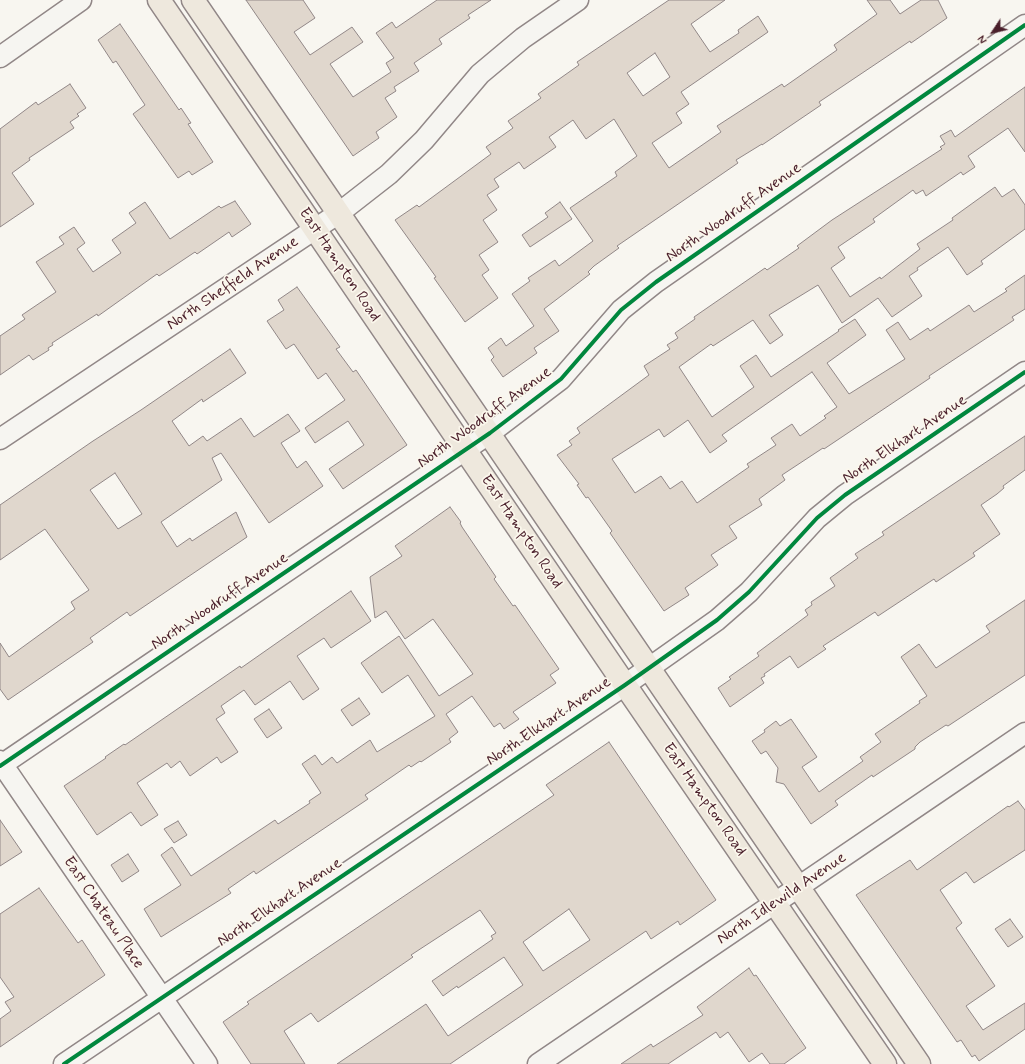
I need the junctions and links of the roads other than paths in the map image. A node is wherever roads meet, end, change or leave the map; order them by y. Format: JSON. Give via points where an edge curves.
{"nodes":[{"id":1,"x":81,"y":0,"type":"edge"},
{"id":2,"x":159,"y":0,"type":"edge"},
{"id":3,"x":193,"y":0,"type":"edge"},
{"id":4,"x":578,"y":0,"type":"edge"},
{"id":5,"x":1025,"y":25,"type":"edge"},
{"id":6,"x":0,"y":58,"type":"edge"},
{"id":7,"x":339,"y":213,"type":"junction"},
{"id":8,"x":314,"y":230,"type":"junction"},
{"id":9,"x":1025,"y":372,"type":"edge"},
{"id":10,"x":490,"y":433,"type":"junction"},
{"id":11,"x":0,"y":439,"type":"edge"},
{"id":12,"x":466,"y":450,"type":"junction"},
{"id":13,"x":650,"y":668,"type":"junction"},
{"id":14,"x":625,"y":685,"type":"junction"},
{"id":15,"x":1025,"y":733,"type":"edge"},
{"id":16,"x":1,"y":764,"type":"edge"},
{"id":17,"x":799,"y":887,"type":"junction"},
{"id":18,"x":776,"y":903,"type":"junction"},
{"id":19,"x":162,"y":998,"type":"junction"},
{"id":20,"x":64,"y":1064,"type":"edge"},
{"id":21,"x":207,"y":1064,"type":"edge"},
{"id":22,"x":538,"y":1064,"type":"edge"},
{"id":23,"x":885,"y":1064,"type":"edge"},
{"id":24,"x":919,"y":1064,"type":"edge"}],
"edges":[{"from":1,"to":6,"type":"street"},
{"from":2,"to":8,"type":"main road","name":"East Hampton Road"},
{"from":3,"to":7,"type":"main road","name":"East Hampton Road"},
{"from":4,"to":7,"type":"street","name":"North Sheffield Avenue","via":[[523,38],[480,74],[419,145],[389,174]]},
{"from":5,"to":10,"type":"street","name":"North Woodruff Avenue","via":[[656,282],[621,310],[560,379]]},
{"from":7,"to":8,"type":"street","name":"North Sheffield Avenue"},
{"from":7,"to":10,"type":"main road","name":"East Hampton Road"},
{"from":8,"to":11,"type":"street","name":"North Sheffield Avenue"},
{"from":8,"to":12,"type":"main road","name":"East Hampton Road"},
{"from":9,"to":13,"type":"street","name":"North Elkhart Avenue","via":[[839,500],[798,537],[749,592],[717,620]]},
{"from":10,"to":12,"type":"street","name":"North Woodruff Avenue"},
{"from":10,"to":13,"type":"main road","name":"East Hampton Road"},
{"from":12,"to":14,"type":"main road","name":"East Hampton Road"},
{"from":12,"to":16,"type":"street","name":"North Woodruff Avenue"},
{"from":13,"to":14,"type":"street","name":"North Elkhart Avenue"},
{"from":13,"to":17,"type":"main road","name":"East Hampton Road"},
{"from":14,"to":18,"type":"main road","name":"East Hampton Road"},
{"from":14,"to":19,"type":"street","name":"North Elkhart Avenue"},
{"from":15,"to":17,"type":"street","name":"North Idlewild Avenue"},
{"from":16,"to":19,"type":"street","name":"East Chateau Place"},
{"from":17,"to":18,"type":"street","name":"North Idlewild Avenue"},
{"from":17,"to":24,"type":"main road","name":"East Hampton Road"},
{"from":18,"to":22,"type":"street","name":"North Idlewild Avenue"},
{"from":18,"to":23,"type":"main road","name":"East Hampton Road"},
{"from":19,"to":20,"type":"street","name":"North Elkhart Avenue"},
{"from":19,"to":21,"type":"street","name":"East Chateau Place"}]}
